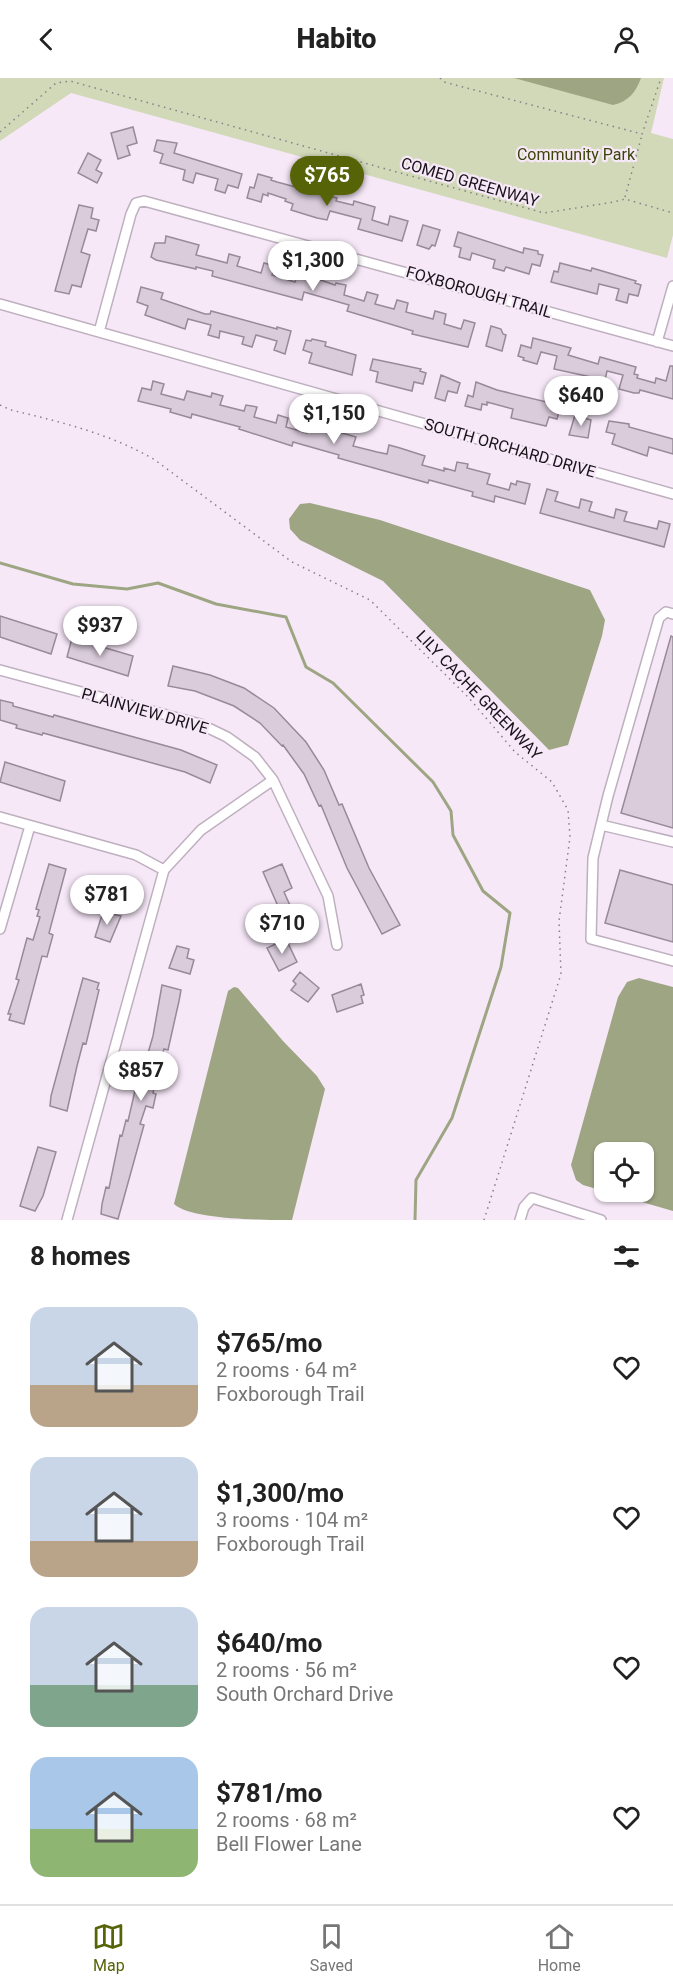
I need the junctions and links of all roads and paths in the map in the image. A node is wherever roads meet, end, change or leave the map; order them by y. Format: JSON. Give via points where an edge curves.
{"nodes":[{"id":1,"x":440,"y":78,"type":"edge"},
{"id":2,"x":661,"y":78,"type":"edge"},
{"id":3,"x":0,"y":132,"type":"edge"},
{"id":4,"x":642,"y":134,"type":"junction"},
{"id":5,"x":625,"y":199,"type":"junction"},
{"id":6,"x":673,"y":213,"type":"edge"},
{"id":7,"x":673,"y":286,"type":"edge"},
{"id":8,"x":0,"y":304,"type":"edge"},
{"id":9,"x":99,"y":332,"type":"junction"},
{"id":10,"x":657,"y":342,"type":"junction"},
{"id":11,"x":673,"y":346,"type":"edge"},
{"id":12,"x":0,"y":405,"type":"edge"},
{"id":13,"x":673,"y":494,"type":"edge"},
{"id":14,"x":673,"y":614,"type":"edge"},
{"id":15,"x":0,"y":670,"type":"edge"},
{"id":16,"x":273,"y":780,"type":"junction"},
{"id":17,"x":0,"y":817,"type":"edge"},
{"id":18,"x":601,"y":825,"type":"junction"},
{"id":19,"x":30,"y":826,"type":"junction"},
{"id":20,"x":673,"y":842,"type":"edge"},
{"id":21,"x":165,"y":870,"type":"junction"},
{"id":22,"x":0,"y":929,"type":"edge"},
{"id":23,"x":337,"y":945,"type":"dead end"},
{"id":24,"x":673,"y":962,"type":"edge"},
{"id":25,"x":67,"y":1220,"type":"edge"},
{"id":26,"x":484,"y":1220,"type":"edge"},
{"id":27,"x":520,"y":1220,"type":"edge"},
{"id":28,"x":601,"y":1220,"type":"edge"}],
"edges":[{"from":1,"to":4,"type":"path"},
{"from":2,"to":4,"type":"path"},
{"from":3,"to":5,"type":"path","name":"COMED GREENWAY","via":[[56,83],[70,81],[538,212]]},
{"from":4,"to":5,"type":"path"},
{"from":5,"to":6,"type":"path","name":"COMED GREENWAY"},
{"from":7,"to":10,"type":"street"},
{"from":8,"to":9,"type":"street","name":"SOUTH ORCHARD DRIVE"},
{"from":9,"to":10,"type":"street","name":"FOXBOROUGH TRAIL","via":[[131,214],[136,203],[144,201]]},
{"from":9,"to":13,"type":"street","name":"SOUTH ORCHARD DRIVE"},
{"from":10,"to":11,"type":"street","name":"FOXBOROUGH TRAIL"},
{"from":12,"to":26,"type":"path","name":"LILY CACHE GREENWAY","via":[[84,429],[139,450],[292,562],[362,594],[561,795],[568,810],[570,837],[560,912],[561,974]]},
{"from":14,"to":18,"type":"street","via":[[666,612],[659,618]]},
{"from":15,"to":16,"type":"street","name":"PLAINVIEW DRIVE","via":[[200,724],[255,757]]},
{"from":16,"to":21,"type":"street","via":[[201,830]]},
{"from":16,"to":23,"type":"street","name":"PLAINVIEW DRIVE","via":[[328,896]]},
{"from":17,"to":19,"type":"street"},
{"from":18,"to":20,"type":"street"},
{"from":18,"to":24,"type":"street","via":[[592,858],[591,939]]},
{"from":19,"to":21,"type":"street","via":[[136,855]]},
{"from":19,"to":22,"type":"street"},
{"from":21,"to":25,"type":"street"},
{"from":27,"to":28,"type":"street","via":[[532,1198]]}]}
